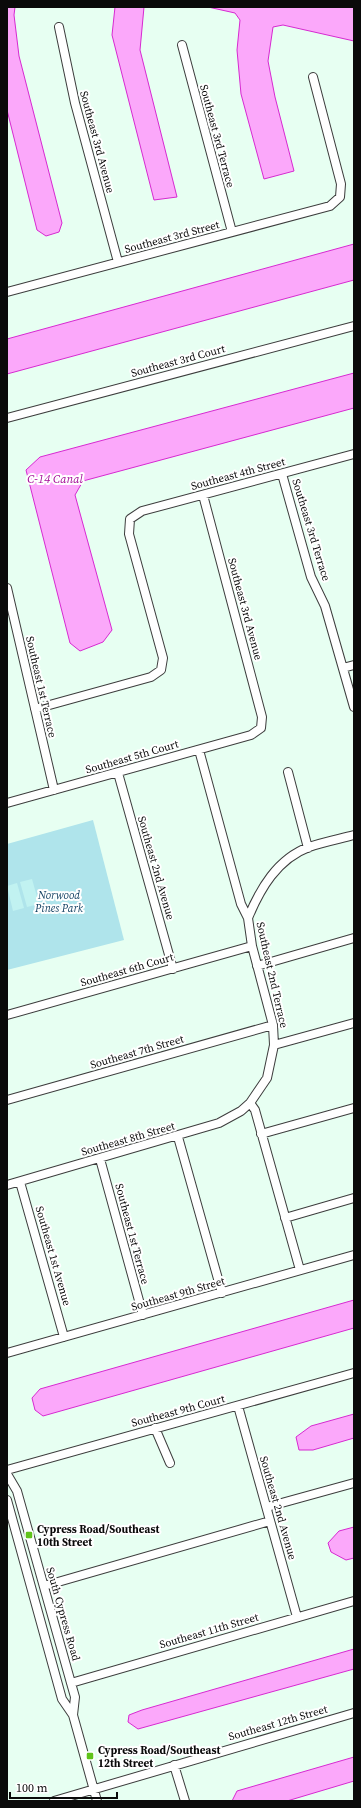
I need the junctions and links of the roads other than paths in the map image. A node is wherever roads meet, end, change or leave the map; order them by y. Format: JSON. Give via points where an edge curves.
{"nodes":[{"id":1,"x":59,"y":27,"type":"dead end"},
{"id":2,"x":182,"y":45,"type":"dead end"},
{"id":3,"x":313,"y":77,"type":"dead end"},
{"id":4,"x":232,"y":232,"type":"junction"},
{"id":5,"x":118,"y":262,"type":"junction"},
{"id":6,"x":7,"y":291,"type":"edge"},
{"id":7,"x":354,"y":326,"type":"edge"},
{"id":8,"x":7,"y":418,"type":"edge"},
{"id":9,"x":354,"y":454,"type":"edge"},
{"id":10,"x":282,"y":474,"type":"junction"},
{"id":11,"x":203,"y":495,"type":"junction"},
{"id":12,"x":7,"y":588,"type":"edge"},
{"id":13,"x":354,"y":665,"type":"edge"},
{"id":14,"x":343,"y":668,"type":"junction"},
{"id":15,"x":354,"y":707,"type":"edge"},
{"id":16,"x":35,"y":709,"type":"junction"},
{"id":17,"x":261,"y":728,"type":"joint"},
{"id":18,"x":199,"y":750,"type":"junction"},
{"id":19,"x":288,"y":772,"type":"dead end"},
{"id":20,"x":118,"y":773,"type":"junction"},
{"id":21,"x":54,"y":790,"type":"junction"},
{"id":22,"x":7,"y":803,"type":"edge"},
{"id":23,"x":354,"y":835,"type":"edge"},
{"id":24,"x":308,"y":848,"type":"junction"},
{"id":25,"x":248,"y":918,"type":"junction"},
{"id":26,"x":354,"y":938,"type":"edge"},
{"id":27,"x":252,"y":946,"type":"junction"},
{"id":28,"x":257,"y":966,"type":"junction"},
{"id":29,"x":173,"y":969,"type":"junction"},
{"id":30,"x":7,"y":1015,"type":"edge"},
{"id":31,"x":354,"y":1023,"type":"edge"},
{"id":32,"x":273,"y":1025,"type":"junction"},
{"id":33,"x":274,"y":1045,"type":"junction"},
{"id":34,"x":7,"y":1100,"type":"edge"},
{"id":35,"x":250,"y":1103,"type":"junction"},
{"id":36,"x":354,"y":1108,"type":"edge"},
{"id":37,"x":261,"y":1134,"type":"junction"},
{"id":38,"x":178,"y":1137,"type":"junction"},
{"id":39,"x":100,"y":1159,"type":"junction"},
{"id":40,"x":20,"y":1182,"type":"junction"},
{"id":41,"x":7,"y":1185,"type":"edge"},
{"id":42,"x":354,"y":1198,"type":"edge"},
{"id":43,"x":286,"y":1218,"type":"junction"},
{"id":44,"x":354,"y":1255,"type":"edge"},
{"id":45,"x":300,"y":1270,"type":"junction"},
{"id":46,"x":222,"y":1293,"type":"junction"},
{"id":47,"x":143,"y":1315,"type":"junction"},
{"id":48,"x":64,"y":1337,"type":"junction"},
{"id":49,"x":7,"y":1353,"type":"edge"},
{"id":50,"x":354,"y":1373,"type":"edge"},
{"id":51,"x":238,"y":1406,"type":"junction"},
{"id":52,"x":155,"y":1428,"type":"junction"},
{"id":53,"x":170,"y":1463,"type":"dead end"},
{"id":54,"x":7,"y":1470,"type":"edge"},
{"id":55,"x":7,"y":1474,"type":"edge"},
{"id":56,"x":354,"y":1483,"type":"edge"},
{"id":57,"x":7,"y":1500,"type":"edge"},
{"id":58,"x":267,"y":1507,"type":"junction"},
{"id":59,"x":270,"y":1521,"type":"junction"},
{"id":60,"x":44,"y":1586,"type":"junction"},
{"id":61,"x":354,"y":1601,"type":"edge"},
{"id":62,"x":297,"y":1617,"type":"junction"},
{"id":63,"x":71,"y":1683,"type":"junction"},
{"id":64,"x":354,"y":1713,"type":"edge"},
{"id":65,"x":73,"y":1715,"type":"junction"},
{"id":66,"x":174,"y":1765,"type":"junction"},
{"id":67,"x":93,"y":1789,"type":"junction"},
{"id":68,"x":54,"y":1801,"type":"edge"},
{"id":69,"x":97,"y":1801,"type":"edge"},
{"id":70,"x":185,"y":1801,"type":"edge"}],
"edges":[{"from":1,"to":5,"type":"street","name":"Southeast 3rd Avenue","via":[[72,92]]},
{"from":2,"to":4,"type":"street","name":"Southeast 3rd Terrace"},
{"from":3,"to":4,"type":"street","name":"Southeast 3rd Street","via":[[341,184],[340,197],[330,206]]},
{"from":4,"to":5,"type":"street","name":"Southeast 3rd Street"},
{"from":5,"to":6,"type":"street","name":"Southeast 3rd Street"},
{"from":7,"to":8,"type":"street","name":"Southeast 3rd Court"},
{"from":9,"to":10,"type":"street","name":"Southeast 4th Street"},
{"from":10,"to":11,"type":"street","name":"Southeast 4th Street"},
{"from":10,"to":14,"type":"street","name":"Southeast 3rd Terrace","via":[[311,577],[325,606]]},
{"from":11,"to":16,"type":"street","name":"Southeast 4th Street","via":[[142,511],[130,519],[129,534],[162,658],[161,670],[151,677]]},
{"from":11,"to":17,"type":"street","name":"Southeast 3rd Avenue","via":[[262,716]]},
{"from":12,"to":16,"type":"street","name":"Southeast 1st Terrace"},
{"from":13,"to":14,"type":"street"},
{"from":14,"to":15,"type":"street","name":"Southeast 3rd Terrace"},
{"from":16,"to":21,"type":"street","name":"Southeast 1st Terrace"},
{"from":17,"to":18,"type":"street","name":"Southeast 5th Court","via":[[251,735]]},
{"from":18,"to":20,"type":"street","name":"Southeast 5th Court"},
{"from":18,"to":25,"type":"street","name":"Southeast 2nd Terrace","via":[[241,904]]},
{"from":19,"to":24,"type":"street"},
{"from":20,"to":21,"type":"street","name":"Southeast 5th Court"},
{"from":20,"to":29,"type":"street","name":"Southeast 2nd Avenue"},
{"from":21,"to":22,"type":"street","name":"Southeast 5th Court"},
{"from":23,"to":24,"type":"street"},
{"from":24,"to":25,"type":"street","via":[[276,869],[258,895]]},
{"from":25,"to":27,"type":"street","name":"Southeast 2nd Terrace"},
{"from":26,"to":28,"type":"street"},
{"from":27,"to":28,"type":"street","name":"Southeast 2nd Terrace"},
{"from":27,"to":29,"type":"street","name":"Southeast 6th Court"},
{"from":28,"to":32,"type":"street","name":"Southeast 2nd Terrace"},
{"from":29,"to":30,"type":"street","name":"Southeast 6th Court"},
{"from":31,"to":33,"type":"street"},
{"from":32,"to":33,"type":"street","name":"Southeast 2nd Terrace"},
{"from":32,"to":34,"type":"street","name":"Southeast 7th Street"},
{"from":33,"to":35,"type":"street","name":"Southeast 2nd Terrace","via":[[267,1078]]},
{"from":35,"to":37,"type":"street","via":[[255,1110]]},
{"from":35,"to":38,"type":"street","name":"Southeast 8th Street","via":[[219,1123]]},
{"from":36,"to":37,"type":"street"},
{"from":37,"to":43,"type":"street"},
{"from":38,"to":39,"type":"street","name":"Southeast 8th Street"},
{"from":38,"to":46,"type":"street"},
{"from":39,"to":40,"type":"street","name":"Southeast 8th Street"},
{"from":39,"to":47,"type":"street","name":"Southeast 1st Terrace"},
{"from":40,"to":41,"type":"street","name":"Southeast 8th Street"},
{"from":40,"to":48,"type":"street","name":"Southeast 1st Avenue"},
{"from":42,"to":43,"type":"street"},
{"from":43,"to":45,"type":"street"},
{"from":44,"to":45,"type":"street","name":"Southeast 9th Street"},
{"from":45,"to":46,"type":"street","name":"Southeast 9th Street"},
{"from":46,"to":47,"type":"street","name":"Southeast 9th Street"},
{"from":47,"to":48,"type":"street","name":"Southeast 9th Street"},
{"from":48,"to":49,"type":"street","name":"Southeast 9th Street"},
{"from":50,"to":51,"type":"street","name":"Southeast 9th Court"},
{"from":51,"to":52,"type":"street","name":"Southeast 9th Court"},
{"from":51,"to":58,"type":"street","name":"Southeast 2nd Avenue"},
{"from":52,"to":53,"type":"street"},
{"from":52,"to":54,"type":"street","name":"Southeast 9th Court"},
{"from":55,"to":60,"type":"street","name":"South Cypress Road","via":[[17,1490]]},
{"from":56,"to":58,"type":"street"},
{"from":57,"to":65,"type":"street","name":"South Cypress Road","via":[[62,1699]]},
{"from":58,"to":59,"type":"street","name":"Southeast 2nd Avenue"},
{"from":59,"to":60,"type":"street"},
{"from":59,"to":62,"type":"street","name":"Southeast 2nd Avenue"},
{"from":60,"to":63,"type":"street","name":"South Cypress Road"},
{"from":61,"to":62,"type":"street","name":"Southeast 11th Street"},
{"from":62,"to":63,"type":"street","name":"Southeast 11th Street"},
{"from":63,"to":65,"type":"street","name":"South Cypress Road","via":[[75,1697]]},
{"from":64,"to":66,"type":"street","name":"Southeast 12th Street"},
{"from":65,"to":67,"type":"street","name":"South Cypress Road"},
{"from":66,"to":67,"type":"street","name":"Southeast 12th Street"},
{"from":66,"to":70,"type":"street"},
{"from":67,"to":68,"type":"street","name":"Southeast 12th Street"},
{"from":67,"to":69,"type":"street","name":"South Cypress Road"}]}
